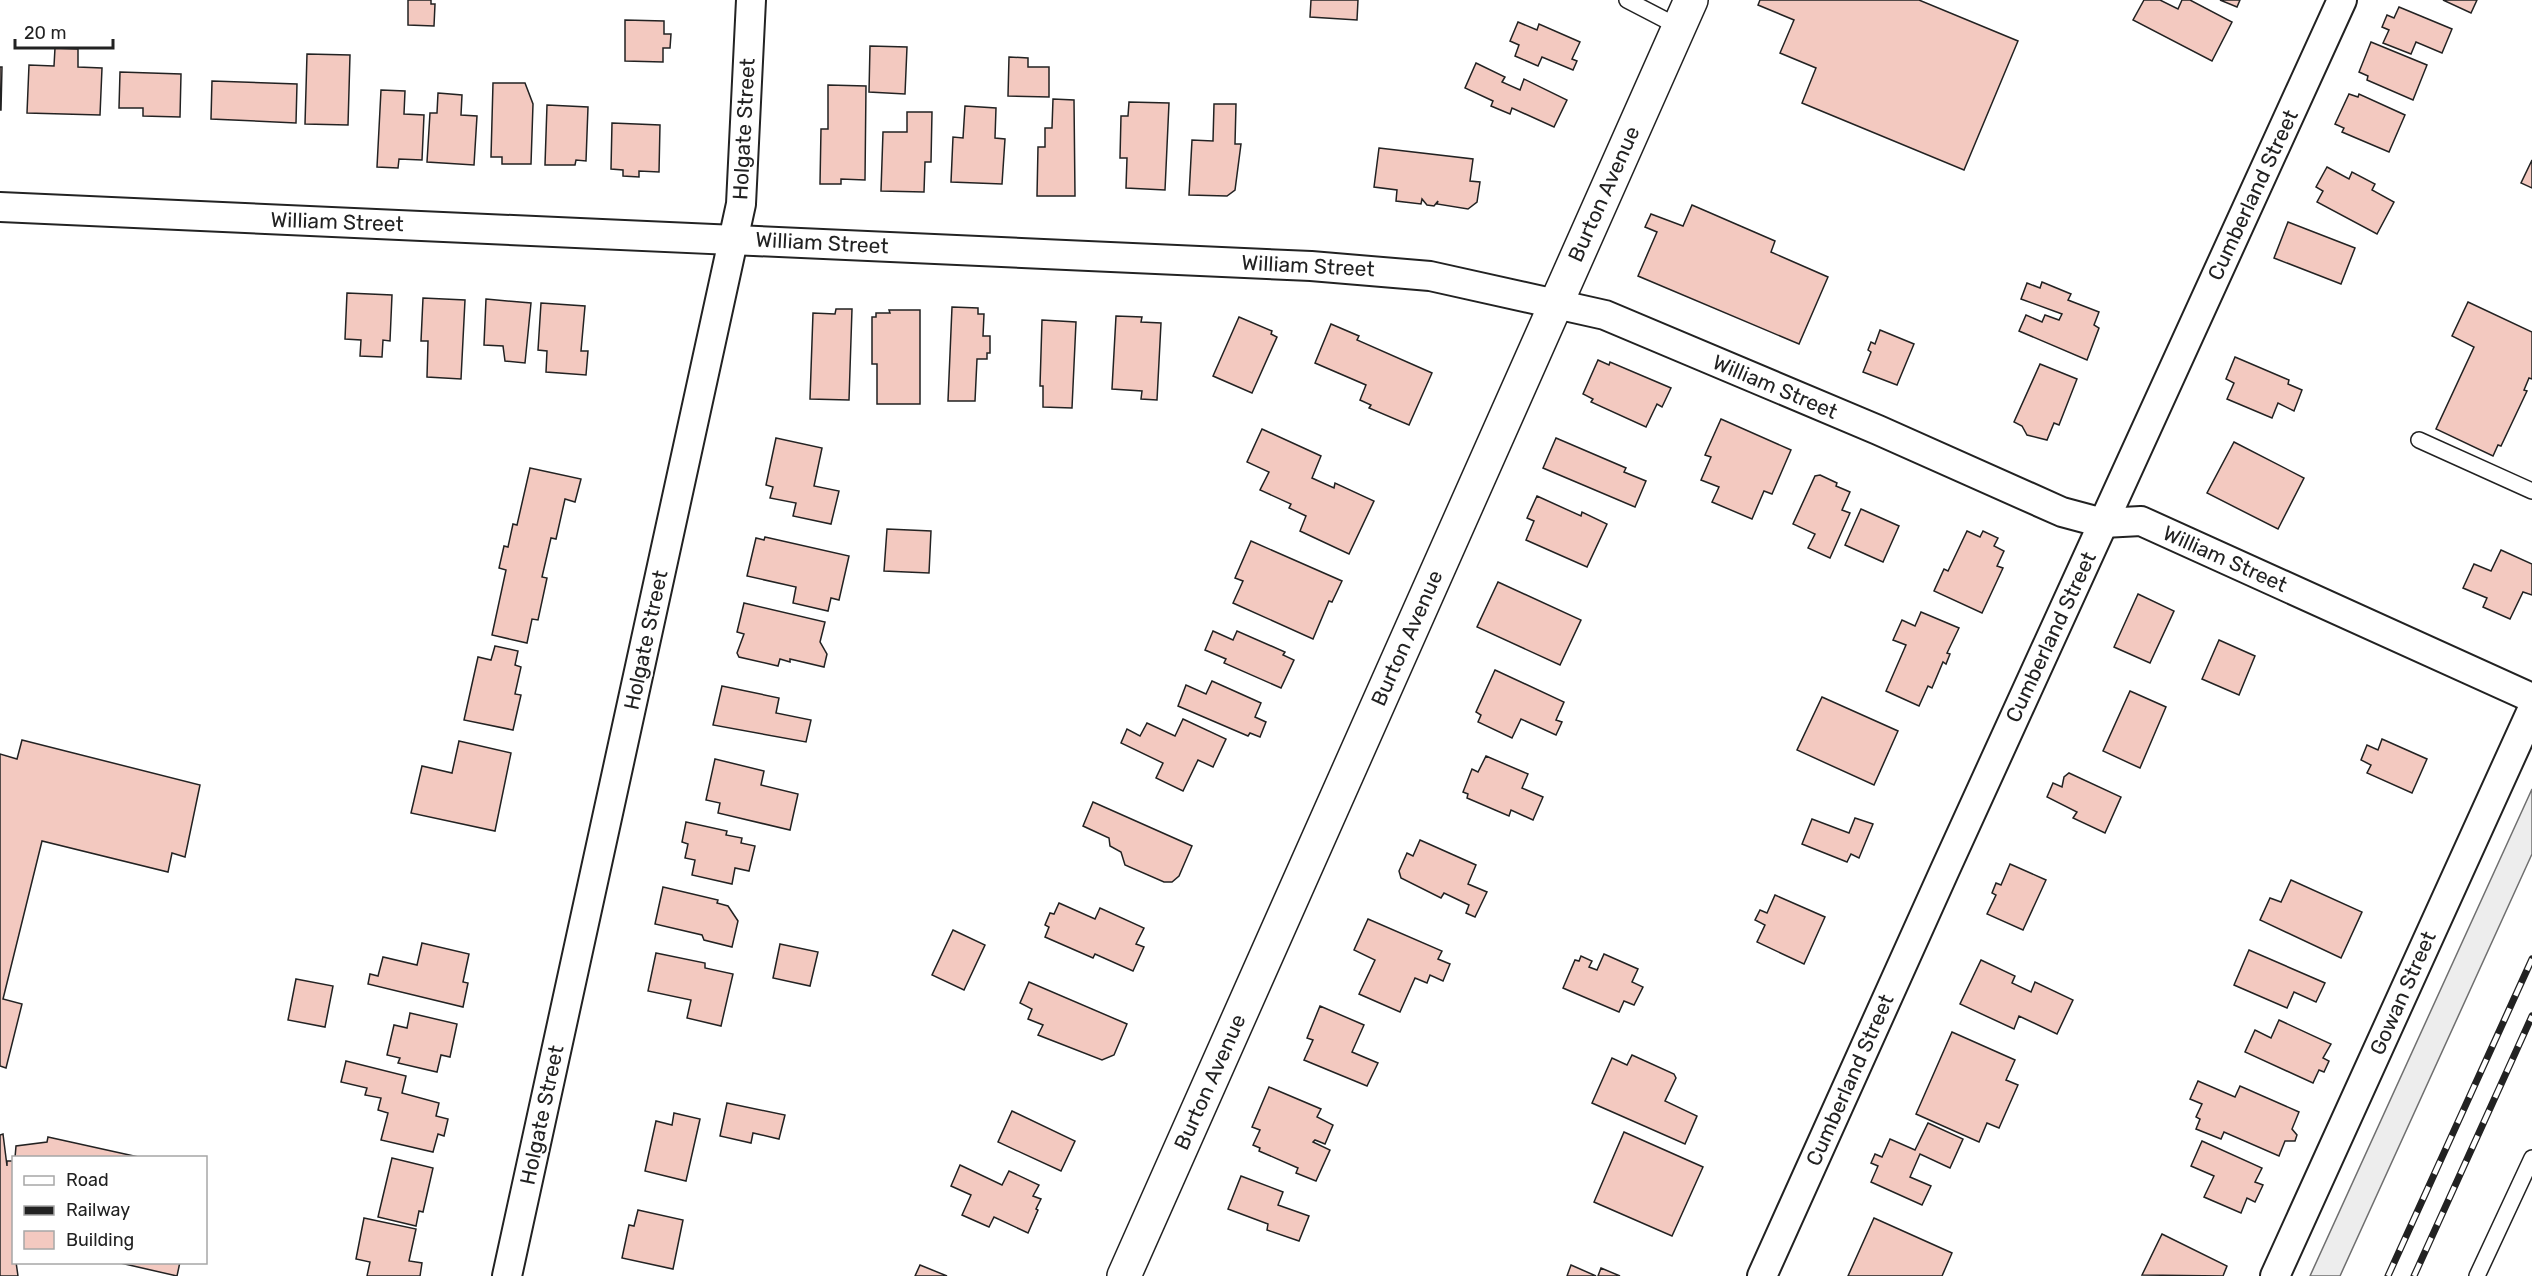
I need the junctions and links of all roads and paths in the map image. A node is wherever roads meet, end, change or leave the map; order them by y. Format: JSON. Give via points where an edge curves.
{"nodes":[{"id":1,"x":751,"y":0,"type":"edge"},
{"id":2,"x":1627,"y":0,"type":"edge"},
{"id":3,"x":2342,"y":0,"type":"edge"},
{"id":4,"x":1685,"y":14,"type":"edge"},
{"id":5,"x":0,"y":207,"type":"edge"},
{"id":6,"x":734,"y":239,"type":"junction"},
{"id":7,"x":1556,"y":303,"type":"junction"},
{"id":8,"x":2419,"y":440,"type":"dead end"},
{"id":9,"x":2532,"y":491,"type":"edge"},
{"id":10,"x":2103,"y":523,"type":"junction"},
{"id":11,"x":2532,"y":698,"type":"edge"},
{"id":12,"x":2532,"y":710,"type":"edge"},
{"id":13,"x":2532,"y":1158,"type":"edge"},
{"id":14,"x":507,"y":1276,"type":"edge"},
{"id":15,"x":1124,"y":1276,"type":"edge"},
{"id":16,"x":1762,"y":1276,"type":"edge"},
{"id":17,"x":2275,"y":1276,"type":"edge"},
{"id":18,"x":2477,"y":1276,"type":"edge"}],
"edges":[{"from":1,"to":6,"type":"street","name":"Holgate Street","via":[[741,204]]},
{"from":2,"to":4,"type":"lane"},
{"from":3,"to":10,"type":"street","name":"Cumberland Street"},
{"from":4,"to":7,"type":"main road","name":"Burton Avenue"},
{"from":5,"to":6,"type":"street","name":"William Street"},
{"from":6,"to":7,"type":"street","name":"William Street","via":[[1375,270],[1430,276]]},
{"from":6,"to":14,"type":"street","name":"Holgate Street"},
{"from":7,"to":10,"type":"street","name":"William Street","via":[[1605,315],[2062,512]]},
{"from":7,"to":15,"type":"main road","name":"Burton Avenue"},
{"from":8,"to":9,"type":"lane"},
{"from":10,"to":11,"type":"street","name":"William Street","via":[[2141,521]]},
{"from":10,"to":16,"type":"street","name":"Cumberland Street"},
{"from":12,"to":17,"type":"street","name":"Gowan Street"},
{"from":13,"to":18,"type":"lane"}]}
